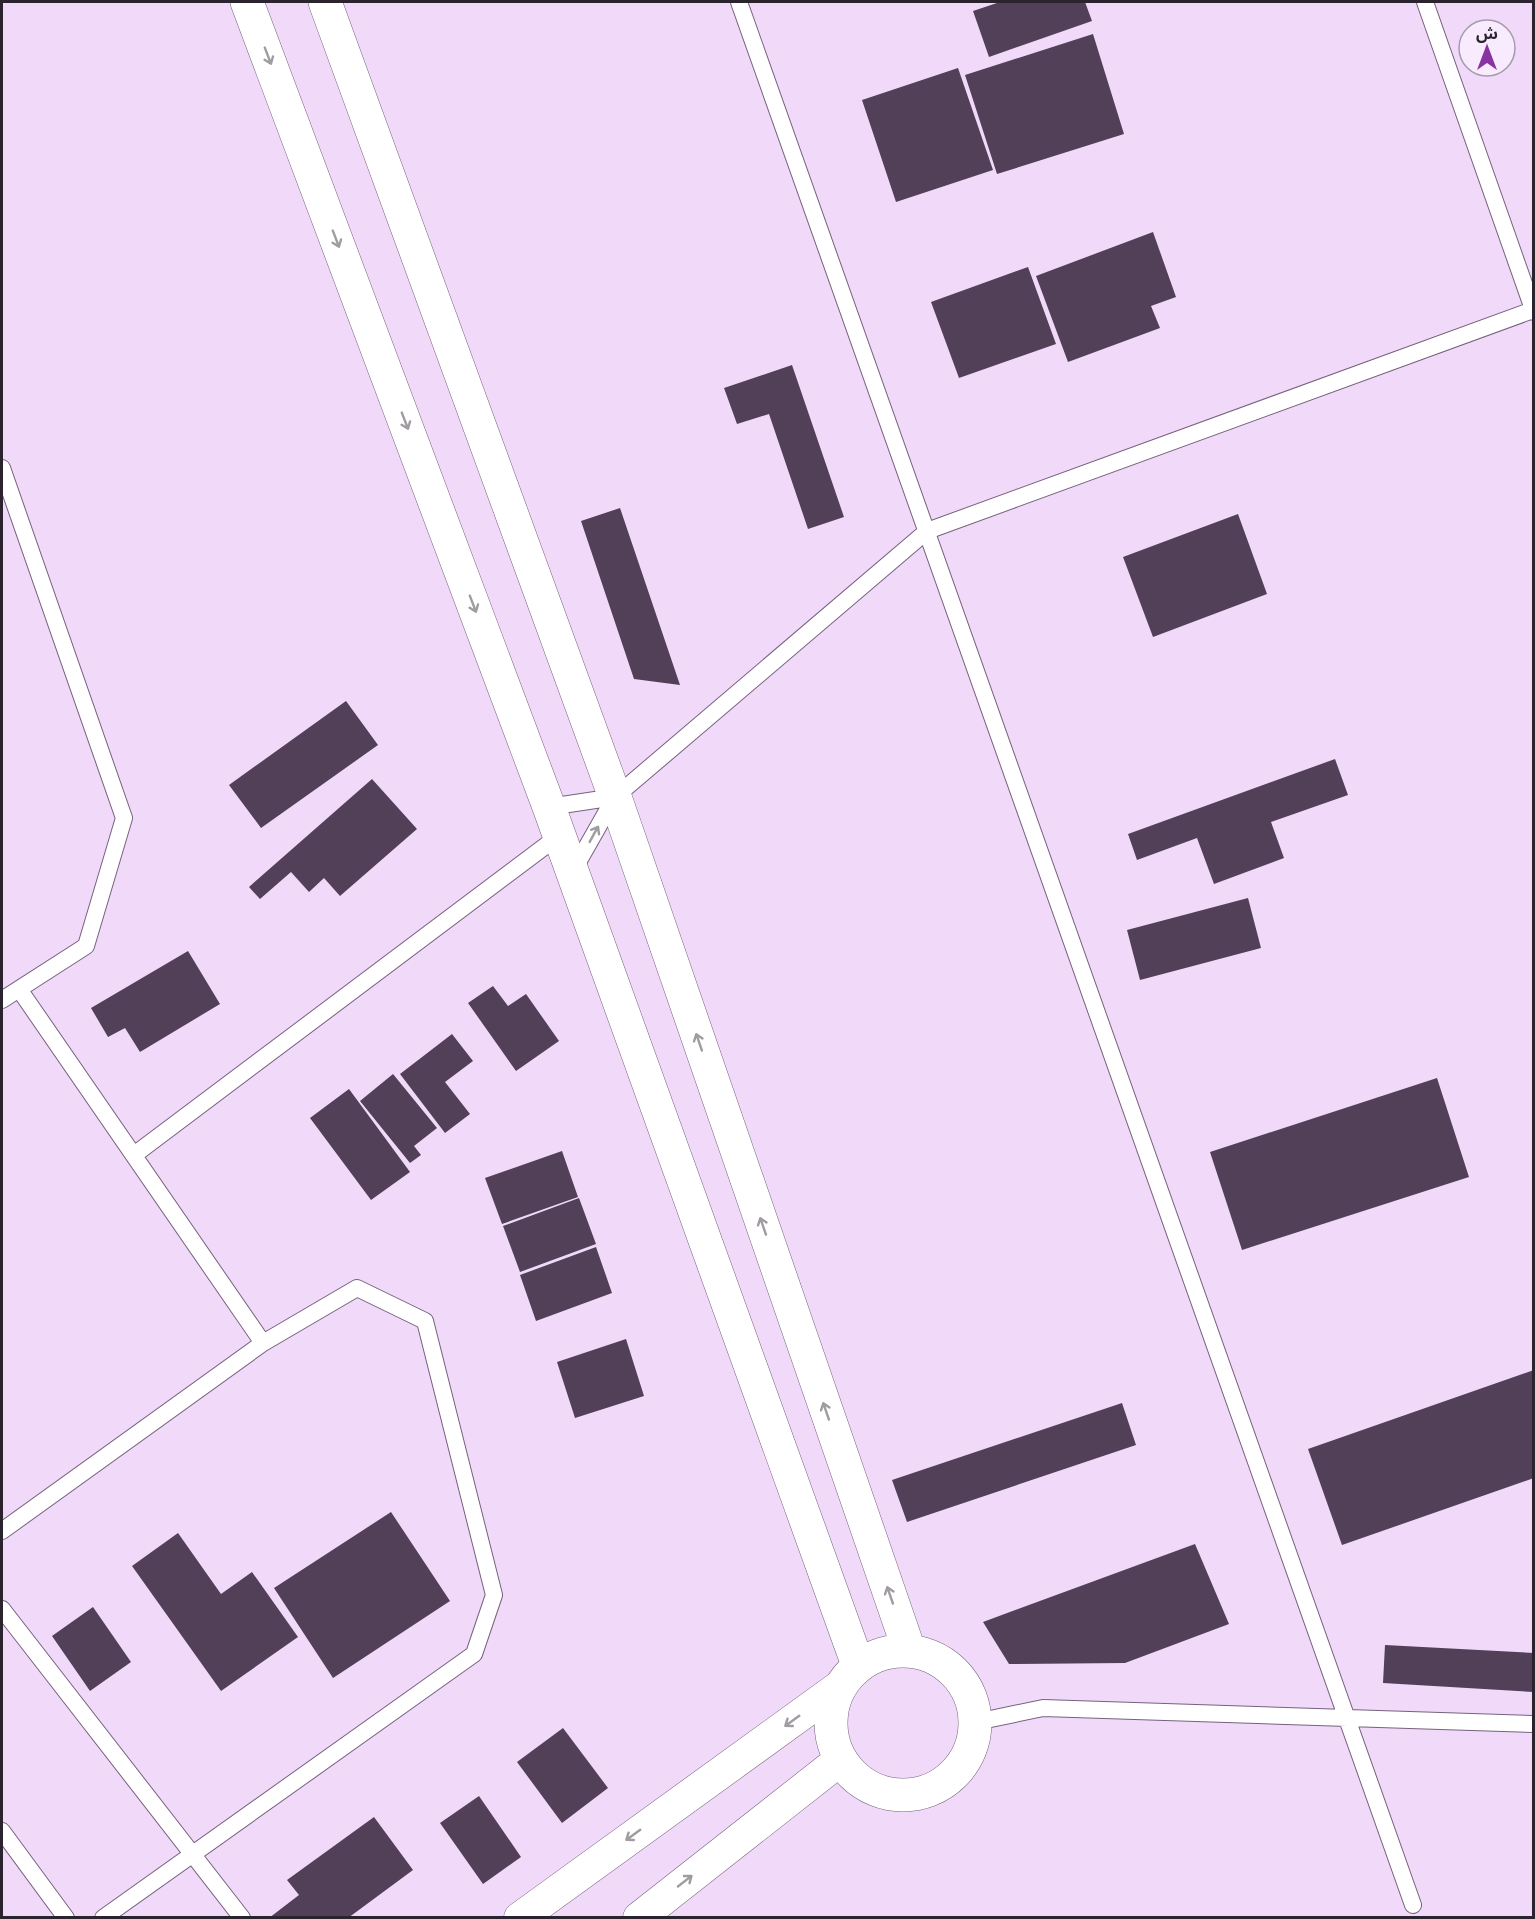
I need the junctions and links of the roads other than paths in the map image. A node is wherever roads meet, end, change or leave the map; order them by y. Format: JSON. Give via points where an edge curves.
{"nodes":[{"id":1,"x":247,"y":2,"type":"edge"},
{"id":2,"x":326,"y":2,"type":"edge"},
{"id":3,"x":739,"y":2,"type":"edge"},
{"id":4,"x":1425,"y":2,"type":"edge"},
{"id":5,"x":1533,"y":311,"type":"edge"},
{"id":6,"x":2,"y":468,"type":"edge"},
{"id":7,"x":927,"y":531,"type":"junction"},
{"id":8,"x":615,"y":797,"type":"junction"},
{"id":9,"x":555,"y":821,"type":"junction"},
{"id":10,"x":573,"y":871,"type":"junction"},
{"id":11,"x":19,"y":988,"type":"junction"},
{"id":12,"x":2,"y":1000,"type":"edge"},
{"id":13,"x":134,"y":1155,"type":"junction"},
{"id":14,"x":263,"y":1343,"type":"junction"},
{"id":15,"x":2,"y":1531,"type":"edge"},
{"id":16,"x":2,"y":1609,"type":"edge"},
{"id":17,"x":909,"y":1650,"type":"junction"},
{"id":18,"x":848,"y":1676,"type":"junction"},
{"id":19,"x":1347,"y":1718,"type":"junction"},
{"id":20,"x":976,"y":1722,"type":"junction"},
{"id":21,"x":1533,"y":1724,"type":"edge"},
{"id":22,"x":840,"y":1760,"type":"junction"},
{"id":23,"x":2,"y":1831,"type":"edge"},
{"id":24,"x":193,"y":1854,"type":"junction"},
{"id":25,"x":1413,"y":1905,"type":"dead end"},
{"id":26,"x":66,"y":1917,"type":"edge"},
{"id":27,"x":103,"y":1917,"type":"edge"},
{"id":28,"x":242,"y":1917,"type":"edge"},
{"id":29,"x":519,"y":1917,"type":"edge"},
{"id":30,"x":639,"y":1917,"type":"edge"}],
"edges":[{"from":1,"to":9,"type":"street","one_way":true},
{"from":2,"to":8,"type":"street"},
{"from":3,"to":7,"type":"lane"},
{"from":4,"to":5,"type":"lane"},
{"from":5,"to":7,"type":"lane"},
{"from":6,"to":11,"type":"lane","via":[[124,818],[86,946]]},
{"from":7,"to":8,"type":"lane"},
{"from":7,"to":19,"type":"lane"},
{"from":8,"to":9,"type":"lane"},
{"from":10,"to":8,"type":"lane","one_way":true},
{"from":17,"to":8,"type":"street","one_way":true},
{"from":9,"to":10,"type":"street"},
{"from":9,"to":13,"type":"lane"},
{"from":10,"to":18,"type":"street"},
{"from":11,"to":12,"type":"lane"},
{"from":11,"to":13,"type":"lane"},
{"from":13,"to":14,"type":"lane"},
{"from":14,"to":15,"type":"lane"},
{"from":14,"to":24,"type":"lane","via":[[357,1288],[425,1321],[494,1595],[474,1654]]},
{"from":16,"to":24,"type":"lane"},
{"from":17,"to":18,"type":"street","via":[[881,1653]]},
{"from":17,"to":20,"type":"street","via":[[934,1657],[954,1671],[971,1698]]},
{"from":18,"to":22,"type":"street","via":[[831,1711],[831,1736]]},
{"from":18,"to":29,"type":"street","one_way":true},
{"from":19,"to":20,"type":"lane","via":[[1043,1708]]},
{"from":19,"to":21,"type":"lane"},
{"from":19,"to":25,"type":"lane"},
{"from":20,"to":22,"type":"street","via":[[971,1747],[959,1769],[926,1791],[901,1795],[879,1791],[857,1779]]},
{"from":30,"to":22,"type":"street","one_way":true},
{"from":23,"to":26,"type":"lane"},
{"from":24,"to":27,"type":"lane"},
{"from":24,"to":28,"type":"lane"}]}
